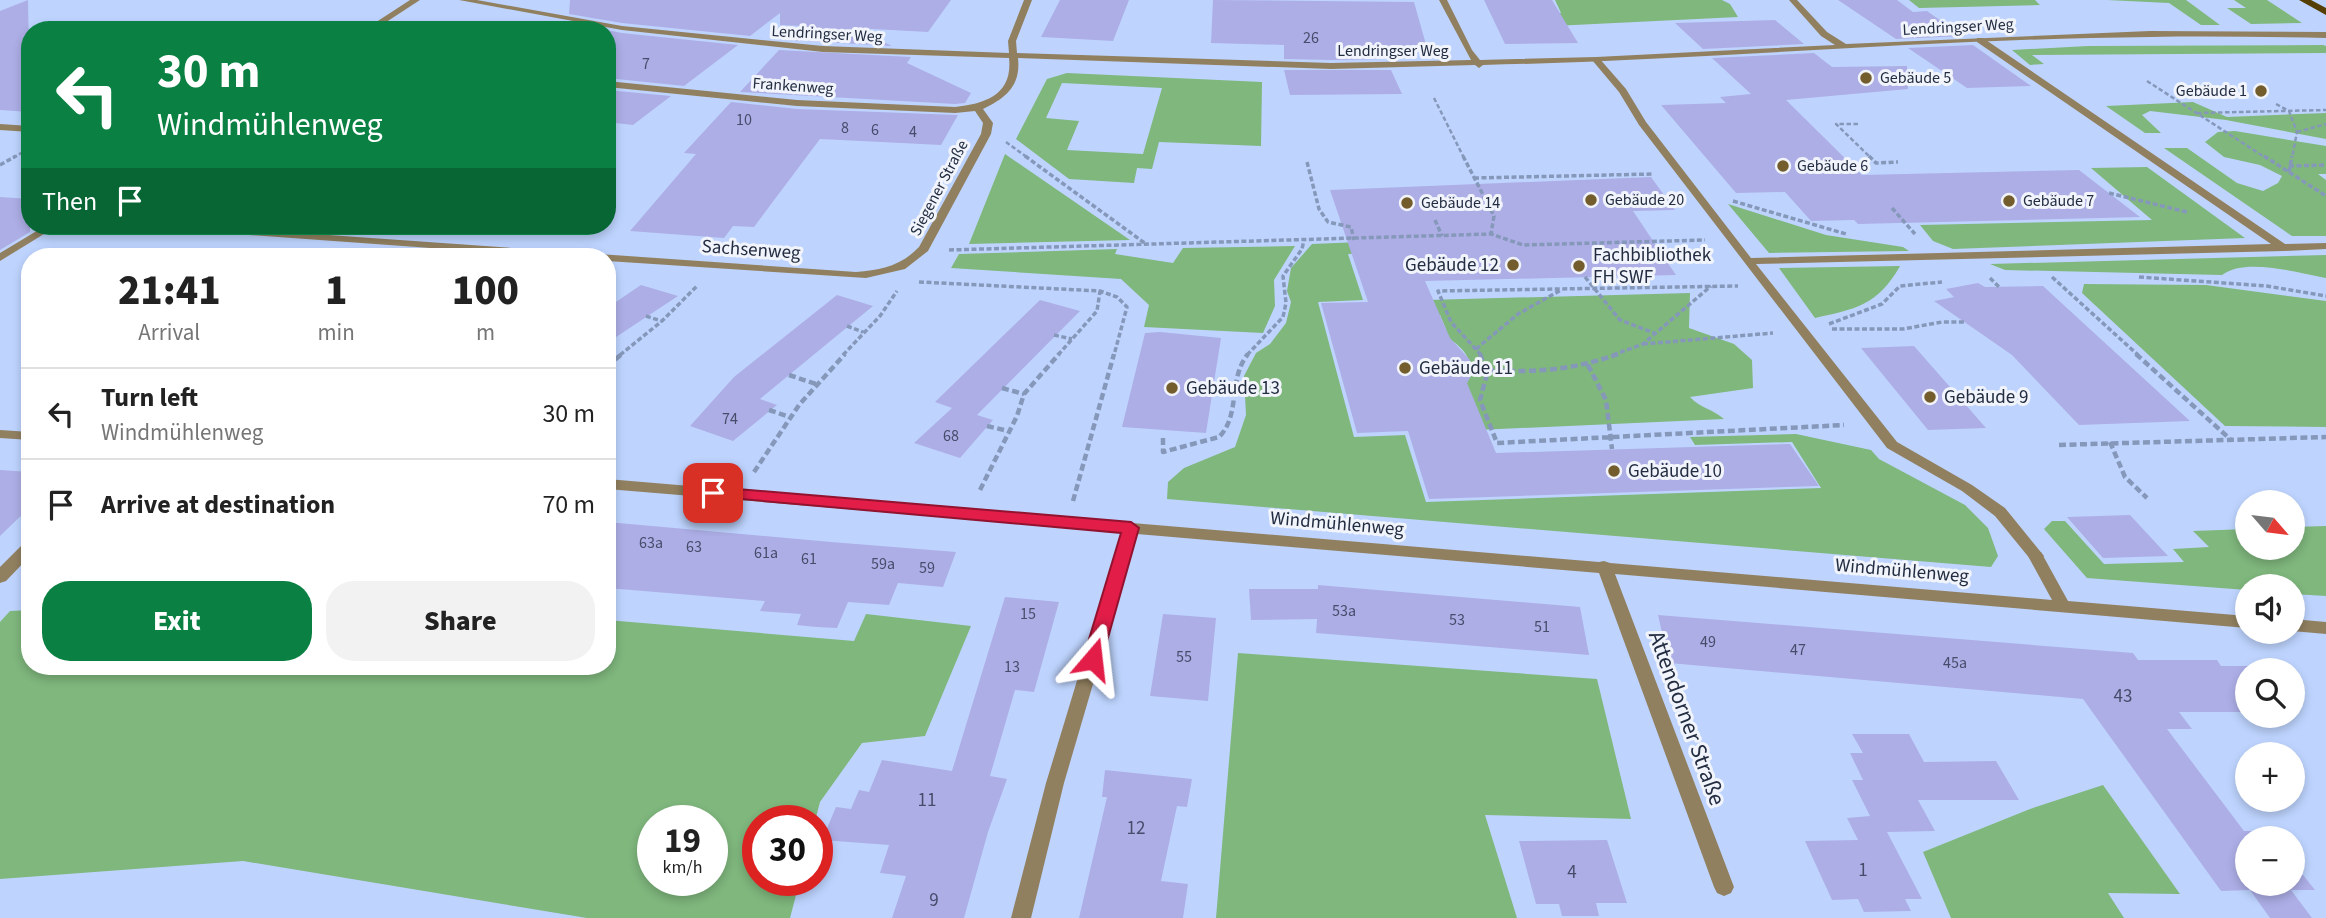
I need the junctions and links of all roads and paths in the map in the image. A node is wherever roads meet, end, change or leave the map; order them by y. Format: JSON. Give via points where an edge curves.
{"nodes":[{"id":1,"x":416,"y":0,"type":"edge"},
{"id":2,"x":463,"y":0,"type":"edge"},
{"id":3,"x":1028,"y":0,"type":"edge"},
{"id":4,"x":1443,"y":0,"type":"edge"},
{"id":5,"x":1793,"y":0,"type":"edge"},
{"id":6,"x":2304,"y":0,"type":"edge"},
{"id":7,"x":2326,"y":12,"type":"edge"},
{"id":8,"x":382,"y":21,"type":"edge"},
{"id":9,"x":582,"y":21,"type":"edge"},
{"id":10,"x":616,"y":27,"type":"edge"},
{"id":11,"x":2326,"y":35,"type":"edge"},
{"id":12,"x":1980,"y":40,"type":"junction"},
{"id":13,"x":1844,"y":47,"type":"junction"},
{"id":14,"x":1013,"y":56,"type":"junction"},
{"id":15,"x":1596,"y":60,"type":"junction"},
{"id":16,"x":1479,"y":65,"type":"junction"},
{"id":17,"x":2147,"y":81,"type":"dead end"},
{"id":18,"x":616,"y":85,"type":"edge"},
{"id":19,"x":1434,"y":98,"type":"dead end"},
{"id":20,"x":2276,"y":104,"type":"dead end"},
{"id":21,"x":978,"y":108,"type":"junction"},
{"id":22,"x":2326,"y":110,"type":"edge"},
{"id":23,"x":2289,"y":111,"type":"junction"},
{"id":24,"x":2196,"y":113,"type":"junction"},
{"id":25,"x":1858,"y":124,"type":"dead end"},
{"id":26,"x":2326,"y":124,"type":"edge"},
{"id":27,"x":0,"y":127,"type":"edge"},
{"id":28,"x":21,"y":128,"type":"edge"},
{"id":29,"x":2297,"y":132,"type":"junction"},
{"id":30,"x":986,"y":134,"type":"junction"},
{"id":31,"x":21,"y":154,"type":"edge"},
{"id":32,"x":1307,"y":162,"type":"dead end"},
{"id":33,"x":1898,"y":162,"type":"dead end"},
{"id":34,"x":0,"y":165,"type":"edge"},
{"id":35,"x":2326,"y":165,"type":"edge"},
{"id":36,"x":2289,"y":166,"type":"junction"},
{"id":37,"x":2288,"y":172,"type":"junction"},
{"id":38,"x":1682,"y":174,"type":"junction"},
{"id":39,"x":1474,"y":178,"type":"junction"},
{"id":40,"x":2325,"y":195,"type":"edge"},
{"id":41,"x":1892,"y":208,"type":"dead end"},
{"id":42,"x":1435,"y":220,"type":"dead end"},
{"id":43,"x":1912,"y":230,"type":"dead end"},
{"id":44,"x":1491,"y":234,"type":"junction"},
{"id":45,"x":37,"y":235,"type":"edge"},
{"id":46,"x":285,"y":235,"type":"edge"},
{"id":47,"x":1442,"y":236,"type":"junction"},
{"id":48,"x":1731,"y":239,"type":"junction"},
{"id":49,"x":1304,"y":240,"type":"junction"},
{"id":50,"x":1354,"y":240,"type":"junction"},
{"id":51,"x":1146,"y":244,"type":"junction"},
{"id":52,"x":2326,"y":246,"type":"edge"},
{"id":53,"x":2284,"y":247,"type":"junction"},
{"id":54,"x":470,"y":248,"type":"edge"},
{"id":55,"x":924,"y":249,"type":"junction"},
{"id":56,"x":0,"y":258,"type":"edge"},
{"id":57,"x":616,"y":259,"type":"edge"},
{"id":58,"x":1748,"y":261,"type":"junction"},
{"id":59,"x":714,"y":265,"type":"junction"},
{"id":60,"x":891,"y":272,"type":"junction"},
{"id":61,"x":1986,"y":274,"type":"dead end"},
{"id":62,"x":1998,"y":274,"type":"dead end"},
{"id":63,"x":2058,"y":275,"type":"dead end"},
{"id":64,"x":1585,"y":277,"type":"dead end"},
{"id":65,"x":2132,"y":277,"type":"dead end"},
{"id":66,"x":1954,"y":281,"type":"dead end"},
{"id":67,"x":1749,"y":285,"type":"dead end"},
{"id":68,"x":1711,"y":286,"type":"junction"},
{"id":69,"x":1594,"y":288,"type":"junction"},
{"id":70,"x":1564,"y":289,"type":"junction"},
{"id":71,"x":1100,"y":291,"type":"junction"},
{"id":72,"x":2326,"y":296,"type":"edge"},
{"id":73,"x":646,"y":316,"type":"dead end"},
{"id":74,"x":662,"y":321,"type":"junction"},
{"id":75,"x":1444,"y":322,"type":"dead end"},
{"id":76,"x":1965,"y":322,"type":"dead end"},
{"id":77,"x":1451,"y":324,"type":"junction"},
{"id":78,"x":847,"y":326,"type":"dead end"},
{"id":79,"x":1803,"y":331,"type":"junction"},
{"id":80,"x":863,"y":332,"type":"junction"},
{"id":81,"x":1655,"y":333,"type":"junction"},
{"id":82,"x":1054,"y":335,"type":"dead end"},
{"id":83,"x":1073,"y":339,"type":"junction"},
{"id":84,"x":1643,"y":344,"type":"junction"},
{"id":85,"x":1476,"y":349,"type":"junction"},
{"id":86,"x":616,"y":358,"type":"edge"},
{"id":87,"x":1588,"y":365,"type":"junction"},
{"id":88,"x":1487,"y":370,"type":"junction"},
{"id":89,"x":789,"y":375,"type":"dead end"},
{"id":90,"x":816,"y":384,"type":"junction"},
{"id":91,"x":1002,"y":388,"type":"dead end"},
{"id":92,"x":1024,"y":394,"type":"junction"},
{"id":93,"x":769,"y":410,"type":"dead end"},
{"id":94,"x":790,"y":417,"type":"junction"},
{"id":95,"x":1853,"y":424,"type":"dead end"},
{"id":96,"x":987,"y":426,"type":"dead end"},
{"id":97,"x":1008,"y":430,"type":"junction"},
{"id":98,"x":0,"y":433,"type":"edge"},
{"id":99,"x":21,"y":435,"type":"edge"},
{"id":100,"x":2326,"y":436,"type":"edge"},
{"id":101,"x":1611,"y":437,"type":"junction"},
{"id":102,"x":1163,"y":438,"type":"dead end"},
{"id":103,"x":2231,"y":439,"type":"junction"},
{"id":104,"x":2110,"y":442,"type":"junction"},
{"id":105,"x":2059,"y":444,"type":"dead end"},
{"id":106,"x":1612,"y":449,"type":"dead end"},
{"id":107,"x":616,"y":485,"type":"edge"},
{"id":108,"x":739,"y":495,"type":"junction"},
{"id":109,"x":2147,"y":498,"type":"dead end"},
{"id":110,"x":969,"y":513,"type":"junction"},
{"id":111,"x":1067,"y":522,"type":"junction"},
{"id":112,"x":1131,"y":528,"type":"junction"},
{"id":113,"x":21,"y":555,"type":"edge"},
{"id":114,"x":1604,"y":566,"type":"junction"},
{"id":115,"x":0,"y":577,"type":"edge"},
{"id":116,"x":2063,"y":606,"type":"junction"},
{"id":117,"x":2235,"y":621,"type":"edge"},
{"id":118,"x":2305,"y":626,"type":"edge"},
{"id":119,"x":2326,"y":628,"type":"edge"},
{"id":120,"x":1724,"y":887,"type":"dead end"},
{"id":121,"x":1021,"y":918,"type":"edge"}],
"edges":[{"from":1,"to":8,"type":"street"},
{"from":2,"to":9,"type":"street","name":"Lendringser Weg"},
{"from":3,"to":14,"type":"street","via":[[1012,41]]},
{"from":4,"to":16,"type":"street"},
{"from":5,"to":13,"type":"street","via":[[1824,34]]},
{"from":6,"to":7,"type":"main road"},
{"from":10,"to":14,"type":"street","name":"Lendringser Weg","via":[[823,49]]},
{"from":11,"to":12,"type":"street","name":"Lendringser Weg","via":[[2150,34]]},
{"from":12,"to":13,"type":"street","name":"Lendringser Weg"},
{"from":12,"to":53,"type":"street"},
{"from":13,"to":15,"type":"street","name":"Lendringser Weg"},
{"from":14,"to":16,"type":"street","name":"Lendringser Weg","via":[[1331,66]]},
{"from":14,"to":21,"type":"street","via":[[1015,72],[1001,97]]},
{"from":15,"to":16,"type":"street","name":"Lendringser Weg"},
{"from":15,"to":38,"type":"street"},
{"from":17,"to":24,"type":"path"},
{"from":18,"to":21,"type":"street","name":"Frankenweg","via":[[797,103]]},
{"from":19,"to":39,"type":"path"},
{"from":20,"to":23,"type":"path"},
{"from":21,"to":30,"type":"street","name":"Siegener Straße","via":[[988,123]]},
{"from":22,"to":23,"type":"path"},
{"from":23,"to":24,"type":"path"},
{"from":23,"to":29,"type":"path"},
{"from":24,"to":37,"type":"path"},
{"from":25,"to":33,"type":"path","via":[[1836,124],[1876,163]]},
{"from":26,"to":29,"type":"path"},
{"from":27,"to":28,"type":"street"},
{"from":29,"to":36,"type":"path"},
{"from":30,"to":51,"type":"path","via":[[996,135]]},
{"from":30,"to":55,"type":"street","name":"Siegener Straße"},
{"from":31,"to":34,"type":"path"},
{"from":32,"to":50,"type":"path","via":[[1319,209],[1328,222],[1351,227]]},
{"from":35,"to":36,"type":"path"},
{"from":36,"to":37,"type":"path"},
{"from":37,"to":40,"type":"path"},
{"from":38,"to":39,"type":"path"},
{"from":38,"to":48,"type":"street"},
{"from":39,"to":44,"type":"path","via":[[1494,216]]},
{"from":41,"to":43,"type":"path"},
{"from":42,"to":47,"type":"path"},
{"from":44,"to":47,"type":"path"},
{"from":44,"to":48,"type":"path","via":[[1523,245]]},
{"from":45,"to":56,"type":"street"},
{"from":46,"to":54,"type":"street"},
{"from":47,"to":50,"type":"path"},
{"from":48,"to":58,"type":"street"},
{"from":49,"to":50,"type":"path"},
{"from":49,"to":51,"type":"path"},
{"from":49,"to":102,"type":"path","via":[[1281,283],[1286,307],[1276,327],[1238,369],[1236,394],[1223,433],[1212,443],[1163,452]]},
{"from":51,"to":55,"type":"path"},
{"from":52,"to":53,"type":"street"},
{"from":53,"to":58,"type":"street"},
{"from":55,"to":60,"type":"street","name":"Siegener Straße","via":[[912,262]]},
{"from":57,"to":59,"type":"street","name":"Sachsenweg"},
{"from":58,"to":79,"type":"street"},
{"from":59,"to":60,"type":"street","name":"Sachsenweg","via":[[856,275]]},
{"from":59,"to":74,"type":"path"},
{"from":60,"to":71,"type":"path","via":[[925,285]]},
{"from":60,"to":80,"type":"path","via":[[900,284],[886,313]]},
{"from":61,"to":62,"type":"path"},
{"from":63,"to":103,"type":"path","via":[[2050,275]]},
{"from":64,"to":69,"type":"path"},
{"from":65,"to":72,"type":"path","via":[[2253,284]]},
{"from":66,"to":76,"type":"path","via":[[1900,286],[1882,304],[1821,330],[1903,329]]},
{"from":67,"to":68,"type":"path"},
{"from":68,"to":69,"type":"path"},
{"from":68,"to":81,"type":"path"},
{"from":69,"to":70,"type":"path"},
{"from":69,"to":81,"type":"path","via":[[1615,318]]},
{"from":70,"to":77,"type":"path","via":[[1438,291]]},
{"from":70,"to":85,"type":"path","via":[[1518,314]]},
{"from":71,"to":83,"type":"path","via":[[1097,311]]},
{"from":71,"to":111,"type":"path","via":[[1117,297],[1127,307]]},
{"from":73,"to":74,"type":"path"},
{"from":74,"to":86,"type":"path"},
{"from":75,"to":77,"type":"path"},
{"from":77,"to":85,"type":"path"},
{"from":78,"to":80,"type":"path"},
{"from":79,"to":84,"type":"path"},
{"from":79,"to":116,"type":"street","via":[[1892,444],[2000,512],[2036,556]]},
{"from":80,"to":90,"type":"path"},
{"from":81,"to":84,"type":"path"},
{"from":82,"to":83,"type":"path"},
{"from":83,"to":92,"type":"path"},
{"from":84,"to":87,"type":"path"},
{"from":85,"to":88,"type":"path"},
{"from":87,"to":88,"type":"path","via":[[1531,373]]},
{"from":87,"to":101,"type":"path","via":[[1606,400]]},
{"from":88,"to":101,"type":"path","via":[[1489,379],[1477,401],[1497,443]]},
{"from":89,"to":90,"type":"path"},
{"from":90,"to":94,"type":"path"},
{"from":91,"to":92,"type":"path"},
{"from":92,"to":97,"type":"path"},
{"from":93,"to":94,"type":"path"},
{"from":94,"to":108,"type":"path"},
{"from":95,"to":101,"type":"path"},
{"from":96,"to":97,"type":"path"},
{"from":97,"to":110,"type":"path"},
{"from":98,"to":99,"type":"street"},
{"from":100,"to":103,"type":"path"},
{"from":101,"to":106,"type":"path"},
{"from":103,"to":104,"type":"path"},
{"from":104,"to":105,"type":"path"},
{"from":104,"to":109,"type":"path","via":[[2125,477]]},
{"from":107,"to":108,"type":"street","name":"Windmühlenweg"},
{"from":108,"to":110,"type":"street","name":"Windmühlenweg"},
{"from":110,"to":111,"type":"street","name":"Windmühlenweg"},
{"from":111,"to":112,"type":"street","name":"Windmühlenweg"},
{"from":112,"to":114,"type":"street","name":"Windmühlenweg"},
{"from":112,"to":121,"type":"street","via":[[1055,783]]},
{"from":113,"to":115,"type":"street"},
{"from":114,"to":116,"type":"street","name":"Windmühlenweg"},
{"from":114,"to":120,"type":"street","name":"Attendorner Straße"},
{"from":116,"to":117,"type":"street","name":"Windmühlenweg"},
{"from":118,"to":119,"type":"street"}]}
